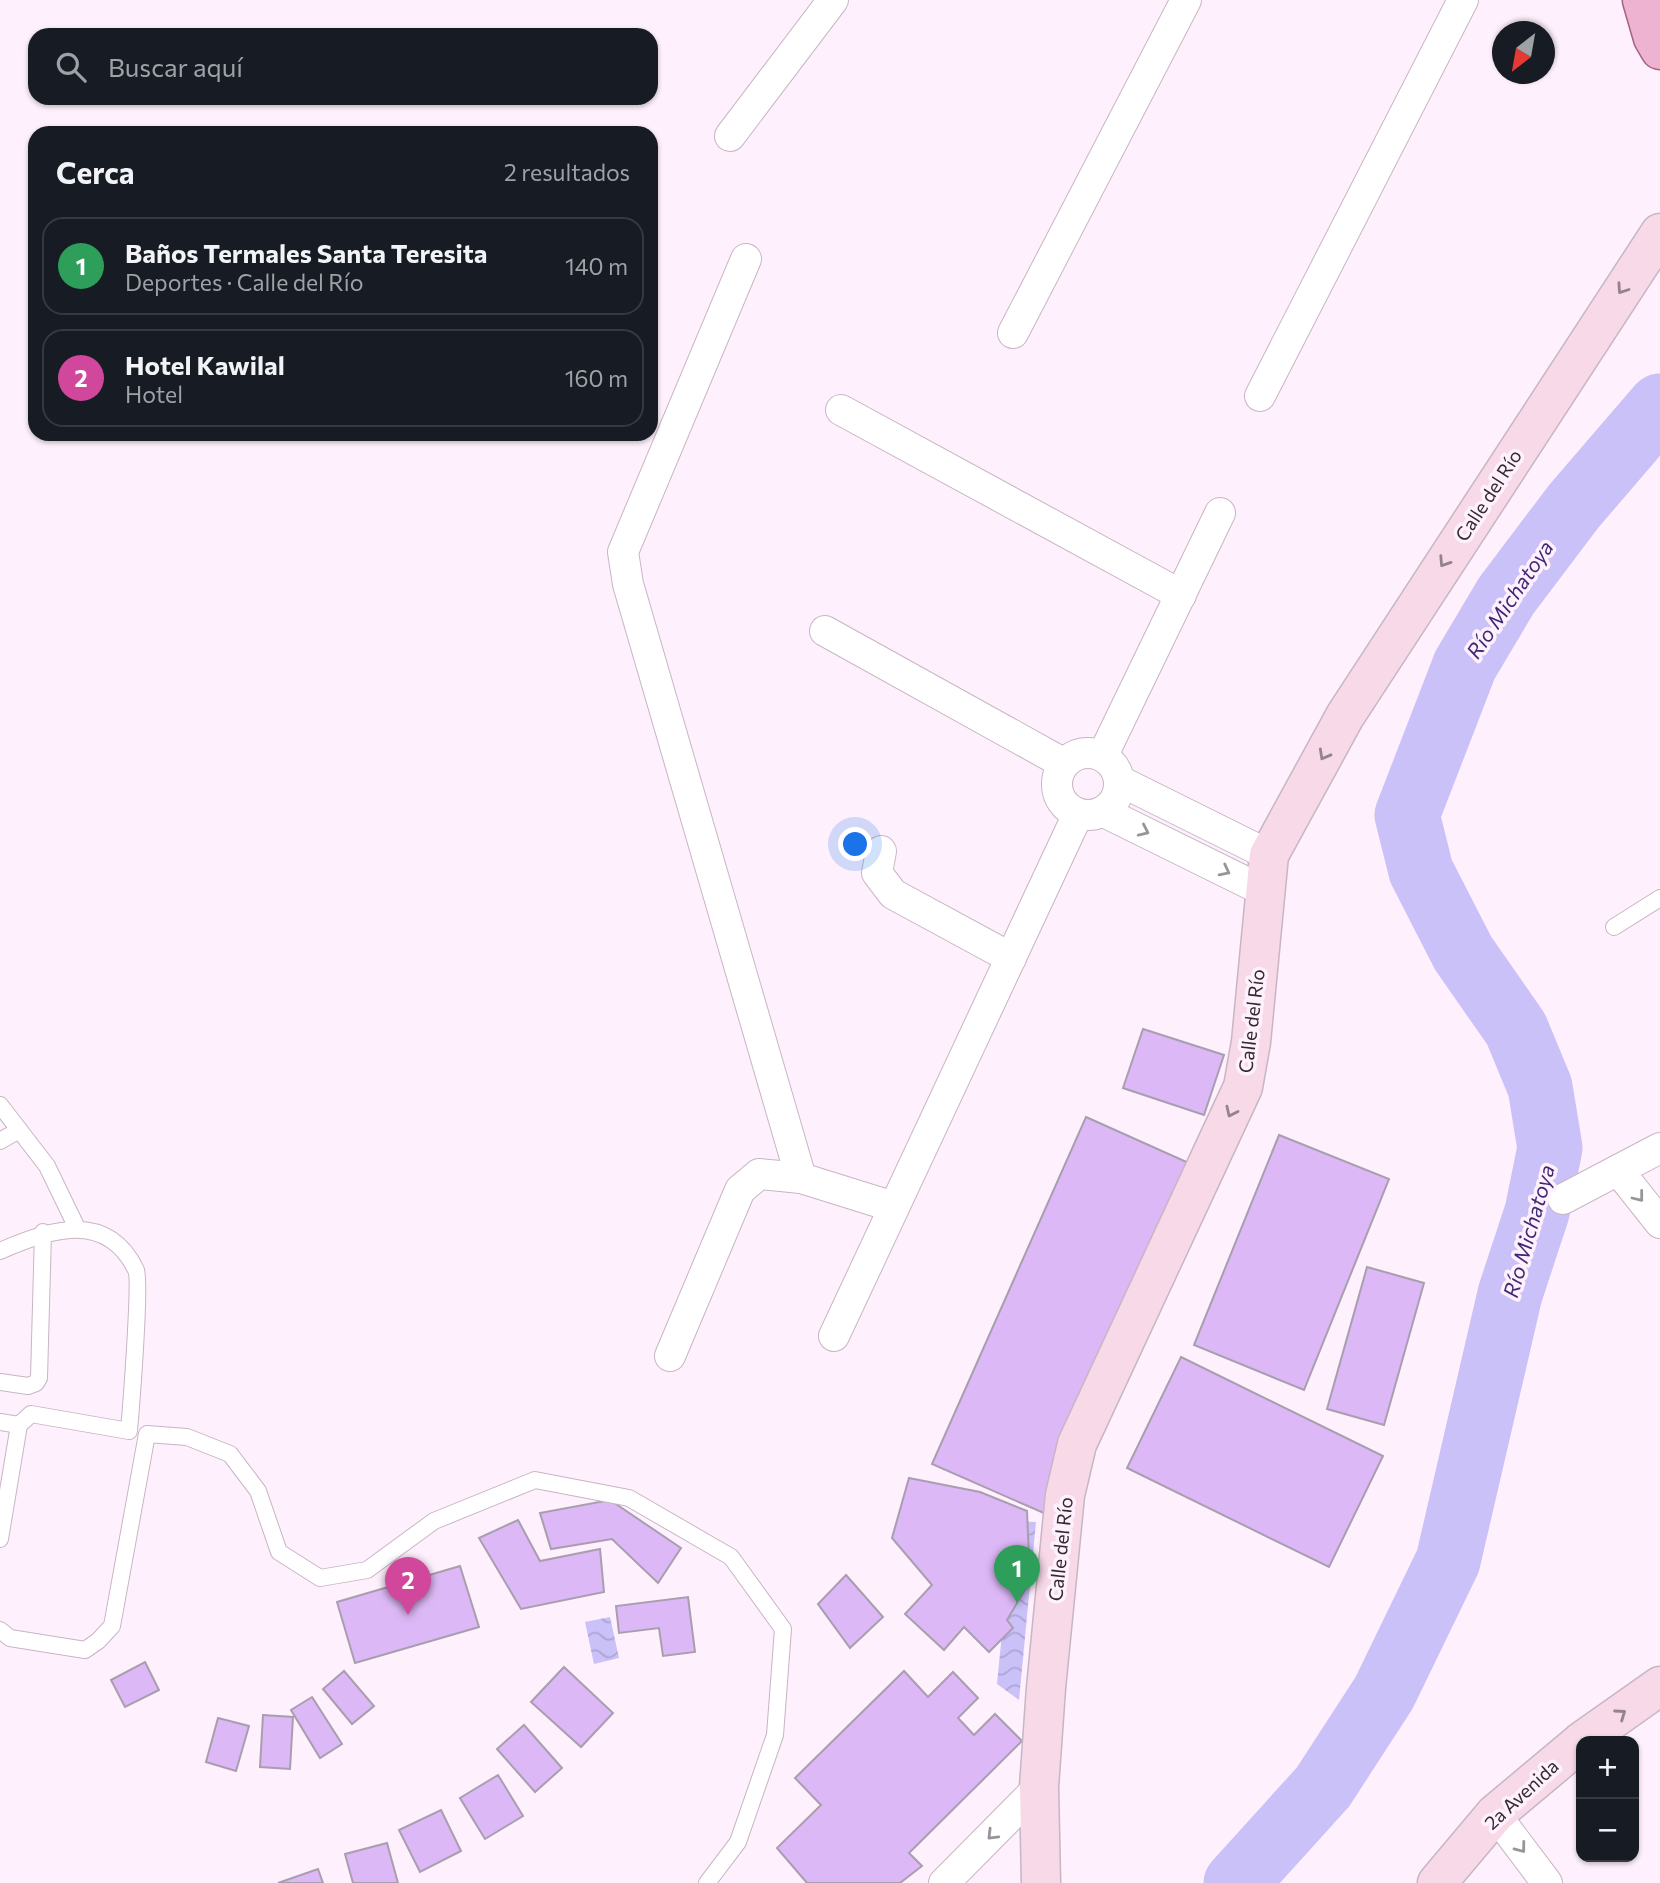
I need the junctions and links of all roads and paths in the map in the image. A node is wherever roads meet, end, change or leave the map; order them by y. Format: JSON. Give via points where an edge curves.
{"nodes":[{"id":1,"x":833,"y":0,"type":"edge"},
{"id":2,"x":1186,"y":0,"type":"edge"},
{"id":3,"x":1463,"y":0,"type":"edge"},
{"id":4,"x":1642,"y":0,"type":"edge"},
{"id":5,"x":1660,"y":50,"type":"edge"},
{"id":6,"x":730,"y":136,"type":"dead end"},
{"id":7,"x":1660,"y":233,"type":"edge"},
{"id":8,"x":746,"y":259,"type":"dead end"},
{"id":9,"x":1013,"y":333,"type":"dead end"},
{"id":10,"x":1260,"y":396,"type":"dead end"},
{"id":11,"x":841,"y":410,"type":"dead end"},
{"id":12,"x":1220,"y":513,"type":"dead end"},
{"id":13,"x":1181,"y":595,"type":"junction"},
{"id":14,"x":825,"y":631,"type":"dead end"},
{"id":15,"x":1103,"y":755,"type":"junction"},
{"id":16,"x":1063,"y":763,"type":"junction"},
{"id":17,"x":1120,"y":781,"type":"junction"},
{"id":18,"x":1091,"y":813,"type":"junction"},
{"id":19,"x":881,"y":851,"type":"dead end"},
{"id":20,"x":1267,"y":874,"type":"junction"},
{"id":21,"x":1660,"y":898,"type":"edge"},
{"id":22,"x":1614,"y":927,"type":"dead end"},
{"id":23,"x":1011,"y":958,"type":"junction"},
{"id":24,"x":0,"y":1105,"type":"edge"},
{"id":25,"x":19,"y":1130,"type":"junction"},
{"id":26,"x":0,"y":1141,"type":"edge"},
{"id":27,"x":1660,"y":1148,"type":"edge"},
{"id":28,"x":1618,"y":1170,"type":"junction"},
{"id":29,"x":801,"y":1178,"type":"junction"},
{"id":30,"x":1563,"y":1199,"type":"dead end"},
{"id":31,"x":894,"y":1207,"type":"junction"},
{"id":32,"x":1660,"y":1223,"type":"edge"},
{"id":33,"x":77,"y":1228,"type":"junction"},
{"id":34,"x":43,"y":1232,"type":"junction"},
{"id":35,"x":0,"y":1251,"type":"edge"},
{"id":36,"x":834,"y":1336,"type":"dead end"},
{"id":37,"x":670,"y":1356,"type":"dead end"},
{"id":38,"x":0,"y":1382,"type":"edge"},
{"id":39,"x":0,"y":1422,"type":"edge"},
{"id":40,"x":19,"y":1425,"type":"junction"},
{"id":41,"x":130,"y":1431,"type":"junction"},
{"id":42,"x":147,"y":1434,"type":"junction"},
{"id":43,"x":0,"y":1539,"type":"edge"},
{"id":44,"x":0,"y":1630,"type":"edge"},
{"id":45,"x":1660,"y":1686,"type":"edge"},
{"id":46,"x":1590,"y":1736,"type":"edge"},
{"id":47,"x":1576,"y":1747,"type":"edge"},
{"id":48,"x":1039,"y":1787,"type":"junction"},
{"id":49,"x":1494,"y":1814,"type":"junction"},
{"id":50,"x":707,"y":1883,"type":"edge"},
{"id":51,"x":944,"y":1883,"type":"edge"},
{"id":52,"x":1041,"y":1883,"type":"edge"},
{"id":53,"x":1437,"y":1883,"type":"edge"},
{"id":54,"x":1548,"y":1883,"type":"edge"}],
"edges":[{"from":1,"to":6,"type":"street"},
{"from":2,"to":9,"type":"street"},
{"from":3,"to":10,"type":"street"},
{"from":4,"to":5,"type":"main road"},
{"from":7,"to":20,"type":"main road","name":"Calle del Río","one_way":true,"via":[[1345,716]]},
{"from":8,"to":29,"type":"street","via":[[623,552],[628,584]]},
{"from":11,"to":13,"type":"street"},
{"from":12,"to":13,"type":"street"},
{"from":13,"to":15,"type":"street"},
{"from":14,"to":16,"type":"street"},
{"from":15,"to":16,"type":"street","via":[[1089,752]]},
{"from":15,"to":17,"type":"street","via":[[1112,762]]},
{"from":16,"to":18,"type":"street","via":[[1057,792],[1065,806]]},
{"from":17,"to":18,"type":"street","via":[[1119,793]]},
{"from":17,"to":20,"type":"street"},
{"from":18,"to":20,"type":"street","one_way":true},
{"from":18,"to":23,"type":"street"},
{"from":19,"to":23,"type":"street","via":[[877,873],[893,894]]},
{"from":20,"to":48,"type":"main road","name":"Calle del Río","one_way":true,"via":[[1243,1087],[1077,1444],[1065,1495]]},
{"from":21,"to":22,"type":"lane"},
{"from":23,"to":31,"type":"street"},
{"from":24,"to":25,"type":"lane"},
{"from":25,"to":26,"type":"lane"},
{"from":25,"to":33,"type":"lane","via":[[47,1166]]},
{"from":27,"to":28,"type":"street"},
{"from":28,"to":30,"type":"street"},
{"from":28,"to":32,"type":"street","one_way":true},
{"from":29,"to":31,"type":"street"},
{"from":29,"to":37,"type":"street","via":[[759,1174],[740,1190]]},
{"from":31,"to":36,"type":"street"},
{"from":33,"to":34,"type":"lane"},
{"from":33,"to":41,"type":"lane","via":[[114,1240],[137,1271]]},
{"from":34,"to":35,"type":"lane"},
{"from":34,"to":38,"type":"lane","via":[[39,1378],[28,1386]]},
{"from":39,"to":40,"type":"lane"},
{"from":40,"to":41,"type":"lane","via":[[31,1414]]},
{"from":40,"to":43,"type":"lane"},
{"from":41,"to":42,"type":"lane"},
{"from":42,"to":44,"type":"lane","via":[[111,1626],[85,1650],[10,1638]]},
{"from":42,"to":50,"type":"lane","via":[[187,1437],[230,1454],[258,1491],[279,1552],[320,1578],[368,1570],[434,1521],[535,1480],[629,1498],[731,1557],[783,1629],[775,1735],[738,1842]]},
{"from":46,"to":45,"type":"main road","name":"2a Avenida","one_way":true},
{"from":47,"to":49,"type":"main road","name":"2a Avenida"},
{"from":48,"to":51,"type":"street","one_way":true},
{"from":48,"to":52,"type":"main road","name":"Calle del Río"},
{"from":49,"to":53,"type":"main road","name":"2a Avenida"},
{"from":49,"to":54,"type":"street","one_way":true}]}
